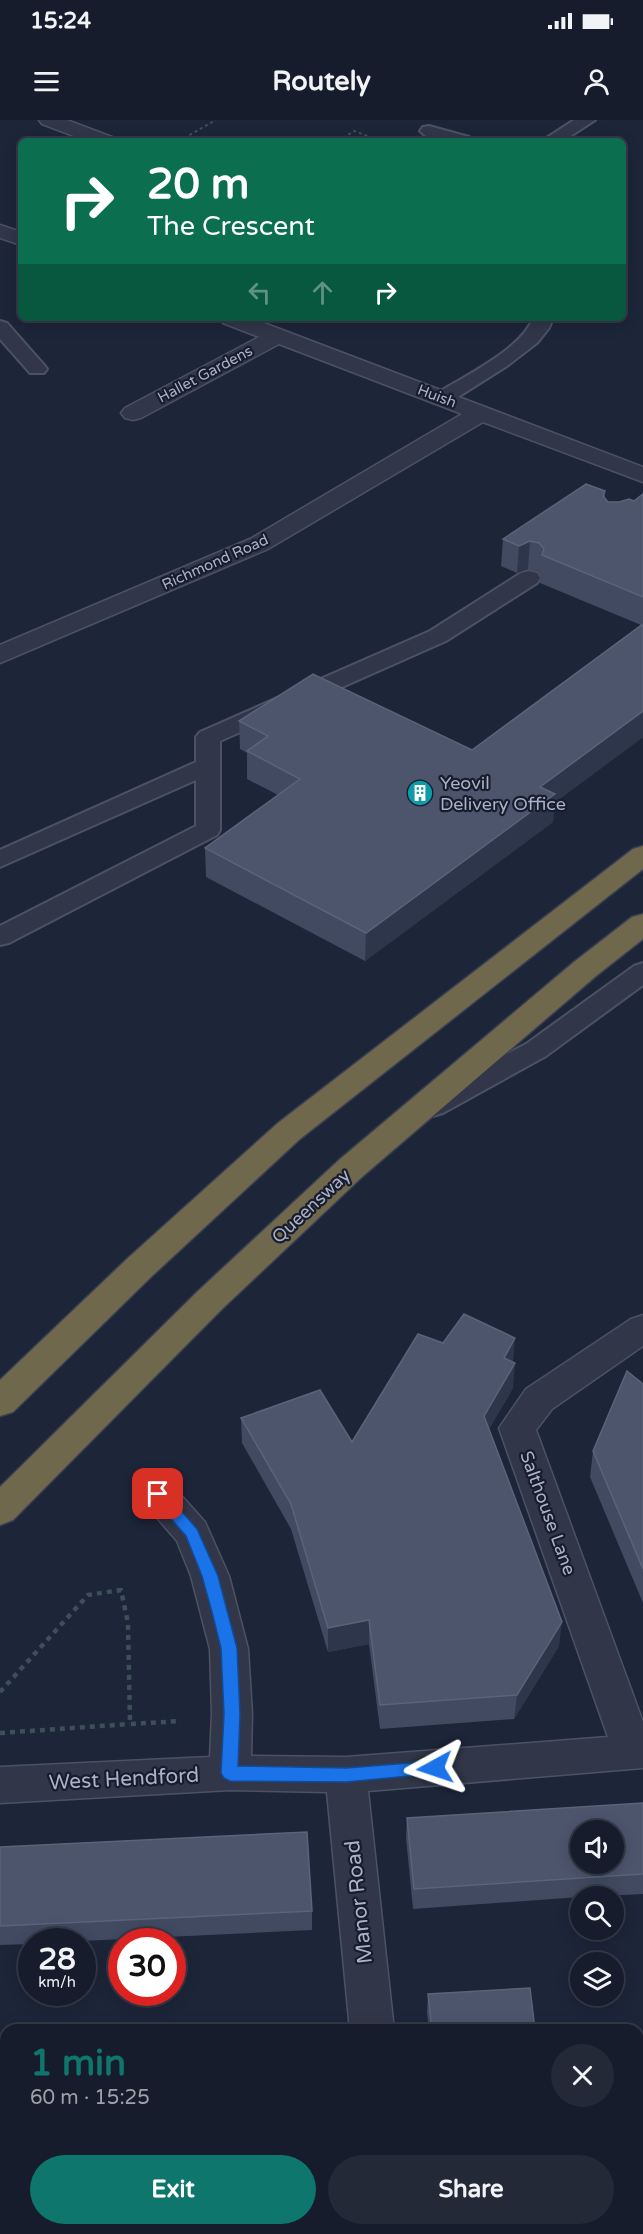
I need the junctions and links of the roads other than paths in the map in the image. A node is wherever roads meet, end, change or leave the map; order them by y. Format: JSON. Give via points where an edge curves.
{"nodes":[{"id":1,"x":49,"y":120,"type":"edge"},
{"id":2,"x":586,"y":120,"type":"edge"},
{"id":3,"x":429,"y":131,"type":"dead end"},
{"id":4,"x":97,"y":138,"type":"edge"},
{"id":5,"x":453,"y":138,"type":"edge"},
{"id":6,"x":556,"y":138,"type":"edge"},
{"id":7,"x":0,"y":231,"type":"edge"},
{"id":8,"x":18,"y":238,"type":"edge"},
{"id":9,"x":244,"y":321,"type":"edge"},
{"id":10,"x":543,"y":321,"type":"edge"},
{"id":11,"x":0,"y":327,"type":"edge"},
{"id":12,"x":277,"y":336,"type":"junction"},
{"id":13,"x":37,"y":369,"type":"dead end"},
{"id":14,"x":443,"y":398,"type":"junction"},
{"id":15,"x":133,"y":412,"type":"dead end"},
{"id":16,"x":481,"y":413,"type":"junction"},
{"id":17,"x":643,"y":475,"type":"edge"},
{"id":18,"x":529,"y":578,"type":"dead end"},
{"id":19,"x":0,"y":655,"type":"edge"},
{"id":20,"x":208,"y":766,"type":"junction"},
{"id":21,"x":643,"y":855,"type":"edge"},
{"id":22,"x":0,"y":859,"type":"edge"},
{"id":23,"x":643,"y":924,"type":"edge"},
{"id":24,"x":0,"y":937,"type":"edge"},
{"id":25,"x":643,"y":972,"type":"edge"},
{"id":26,"x":413,"y":1117,"type":"junction"},
{"id":27,"x":643,"y":1328,"type":"edge"},
{"id":28,"x":0,"y":1402,"type":"edge"},
{"id":29,"x":158,"y":1494,"type":"dead end"},
{"id":30,"x":0,"y":1510,"type":"edge"},
{"id":31,"x":639,"y":1751,"type":"edge"},
{"id":32,"x":230,"y":1773,"type":"junction"},
{"id":33,"x":346,"y":1775,"type":"junction"},
{"id":34,"x":0,"y":1785,"type":"edge"},
{"id":35,"x":371,"y":2024,"type":"edge"}],
"edges":[{"from":1,"to":4,"type":"street"},
{"from":2,"to":6,"type":"lane"},
{"from":3,"to":5,"type":"lane"},
{"from":7,"to":8,"type":"street"},
{"from":9,"to":12,"type":"street","name":"Huish"},
{"from":10,"to":14,"type":"lane","via":[[537,334],[518,350]]},
{"from":11,"to":13,"type":"lane"},
{"from":12,"to":14,"type":"street","name":"Huish"},
{"from":12,"to":15,"type":"street","name":"Hallet Gardens"},
{"from":14,"to":16,"type":"street","name":"Huish"},
{"from":16,"to":17,"type":"street","name":"Huish"},
{"from":16,"to":19,"type":"street","name":"Richmond Road","via":[[260,544]]},
{"from":18,"to":20,"type":"lane","via":[[438,636],[208,737]]},
{"from":20,"to":22,"type":"lane"},
{"from":20,"to":24,"type":"lane","via":[[208,830]]},
{"from":21,"to":28,"type":"highway","via":[[289,1131]]},
{"from":23,"to":26,"type":"highway","name":"Queensway"},
{"from":25,"to":26,"type":"lane","via":[[536,1050]]},
{"from":26,"to":30,"type":"highway","name":"Queensway","via":[[351,1168],[209,1301]]},
{"from":27,"to":31,"type":"street","name":"Salthouse Lane","via":[[539,1398],[516,1428]]},
{"from":29,"to":32,"type":"street","via":[[192,1533],[210,1576],[229,1648]]},
{"from":31,"to":33,"type":"street","name":"West Hendford"},
{"from":32,"to":33,"type":"street","name":"West Hendford"},
{"from":32,"to":34,"type":"street","name":"West Hendford"},
{"from":33,"to":35,"type":"street","name":"Manor Road"}]}
